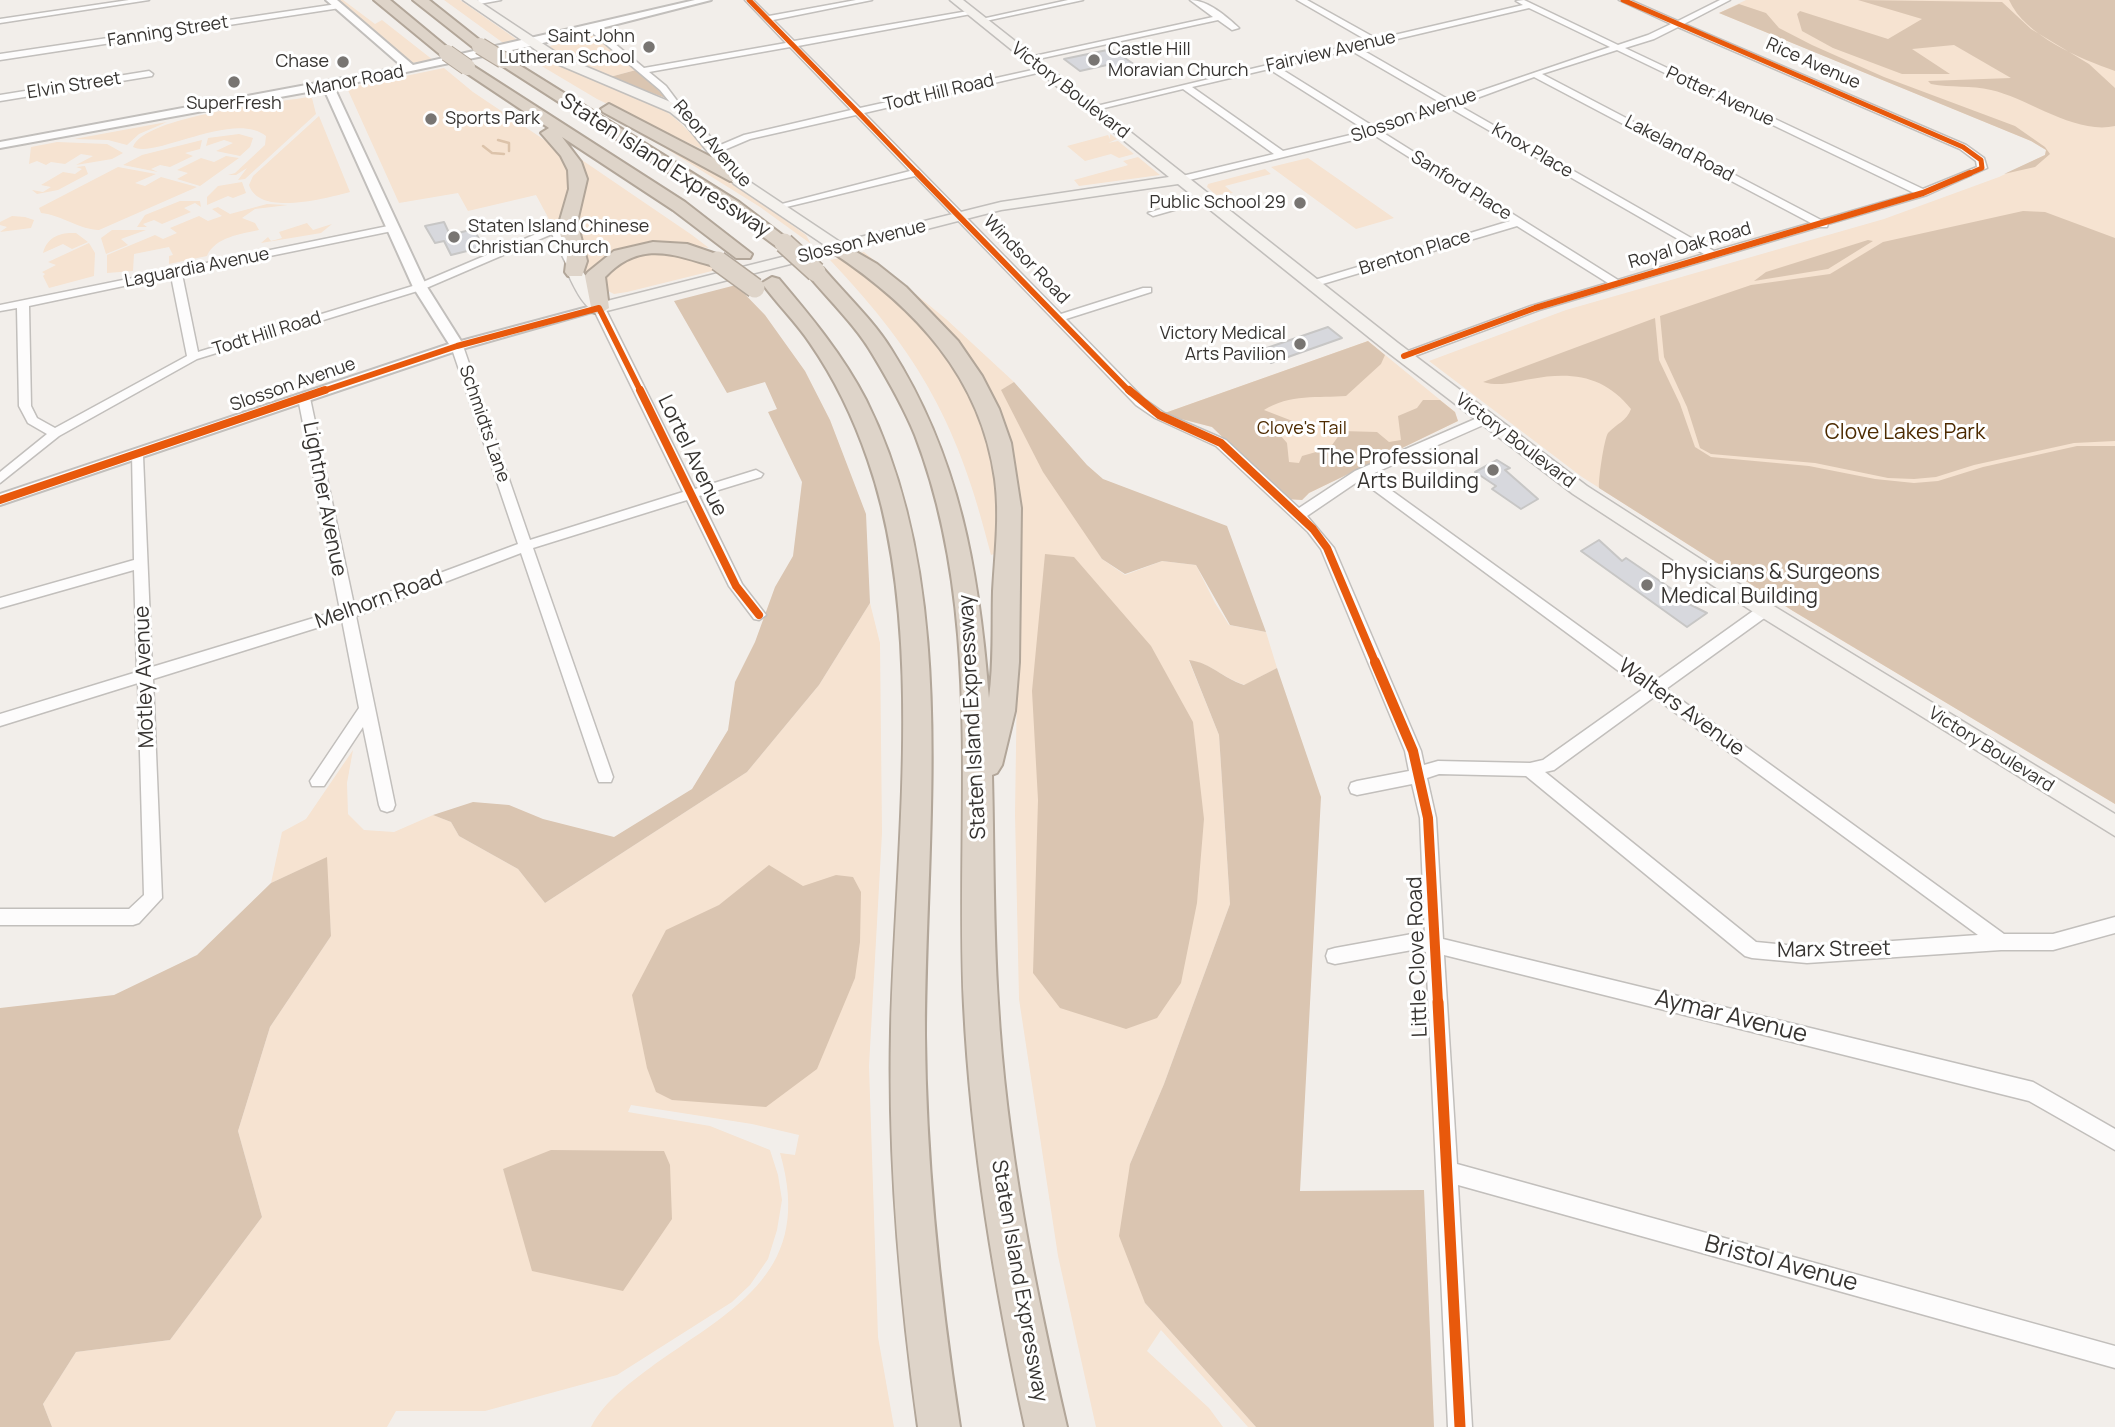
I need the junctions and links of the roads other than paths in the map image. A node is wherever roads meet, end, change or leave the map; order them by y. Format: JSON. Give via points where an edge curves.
{"nodes":[{"id":1,"x":145,"y":0,"type":"edge"},
{"id":2,"x":381,"y":0,"type":"edge"},
{"id":3,"x":420,"y":0,"type":"edge"},
{"id":4,"x":497,"y":0,"type":"edge"},
{"id":5,"x":706,"y":0,"type":"edge"},
{"id":6,"x":749,"y":0,"type":"edge"},
{"id":7,"x":868,"y":0,"type":"edge"},
{"id":8,"x":956,"y":0,"type":"edge"},
{"id":9,"x":1079,"y":0,"type":"edge"},
{"id":10,"x":1194,"y":0,"type":"edge"},
{"id":11,"x":1301,"y":0,"type":"edge"},
{"id":12,"x":1517,"y":0,"type":"edge"},
{"id":13,"x":1623,"y":0,"type":"edge"},
{"id":14,"x":1726,"y":0,"type":"edge"},
{"id":15,"x":472,"y":2,"type":"edge"},
{"id":16,"x":334,"y":3,"type":"edge"},
{"id":17,"x":1530,"y":6,"type":"junction"},
{"id":18,"x":976,"y":16,"type":"junction"},
{"id":19,"x":1222,"y":17,"type":"junction"},
{"id":20,"x":767,"y":19,"type":"junction"},
{"id":21,"x":0,"y":21,"type":"edge"},
{"id":22,"x":1680,"y":24,"type":"junction"},
{"id":23,"x":1184,"y":25,"type":"junction"},
{"id":24,"x":593,"y":30,"type":"junction"},
{"id":25,"x":1376,"y":42,"type":"junction"},
{"id":26,"x":533,"y":44,"type":"junction"},
{"id":27,"x":791,"y":44,"type":"junction"},
{"id":28,"x":1616,"y":47,"type":"junction"},
{"id":29,"x":1352,"y":48,"type":"junction"},
{"id":30,"x":0,"y":58,"type":"edge"},
{"id":31,"x":1029,"y":58,"type":"junction"},
{"id":32,"x":509,"y":64,"type":"junction"},
{"id":33,"x":1270,"y":66,"type":"junction"},
{"id":34,"x":412,"y":69,"type":"junction"},
{"id":35,"x":1043,"y":69,"type":"junction"},
{"id":36,"x":642,"y":71,"type":"junction"},
{"id":37,"x":149,"y":74,"type":"dead end"},
{"id":38,"x":1535,"y":74,"type":"junction"},
{"id":39,"x":328,"y":86,"type":"junction"},
{"id":40,"x":1184,"y":86,"type":"junction"},
{"id":41,"x":0,"y":98,"type":"edge"},
{"id":42,"x":514,"y":99,"type":"junction"},
{"id":43,"x":1452,"y":105,"type":"junction"},
{"id":44,"x":1092,"y":108,"type":"junction"},
{"id":45,"x":856,"y":112,"type":"junction"},
{"id":46,"x":682,"y":114,"type":"junction"},
{"id":47,"x":1375,"y":132,"type":"junction"},
{"id":48,"x":0,"y":145,"type":"edge"},
{"id":49,"x":715,"y":151,"type":"junction"},
{"id":50,"x":1283,"y":156,"type":"junction"},
{"id":51,"x":1983,"y":165,"type":"joint"},
{"id":52,"x":916,"y":173,"type":"junction"},
{"id":53,"x":736,"y":177,"type":"junction"},
{"id":54,"x":1181,"y":179,"type":"junction"},
{"id":55,"x":1923,"y":193,"type":"junction"},
{"id":56,"x":1205,"y":198,"type":"junction"},
{"id":57,"x":778,"y":208,"type":"junction"},
{"id":58,"x":1153,"y":213,"type":"dead end"},
{"id":59,"x":962,"y":216,"type":"junction"},
{"id":60,"x":1518,"y":222,"type":"junction"},
{"id":61,"x":1823,"y":225,"type":"junction"},
{"id":62,"x":393,"y":229,"type":"junction"},
{"id":63,"x":555,"y":229,"type":"joint"},
{"id":64,"x":839,"y":248,"type":"junction"},
{"id":65,"x":1713,"y":255,"type":"junction"},
{"id":66,"x":176,"y":272,"type":"junction"},
{"id":67,"x":575,"y":272,"type":"junction"},
{"id":68,"x":1616,"y":283,"type":"junction"},
{"id":69,"x":1312,"y":284,"type":"junction"},
{"id":70,"x":763,"y":285,"type":"junction"},
{"id":71,"x":420,"y":286,"type":"junction"},
{"id":72,"x":1147,"y":290,"type":"dead end"},
{"id":73,"x":23,"y":303,"type":"junction"},
{"id":74,"x":0,"y":308,"type":"edge"},
{"id":75,"x":599,"y":308,"type":"junction"},
{"id":76,"x":1059,"y":318,"type":"junction"},
{"id":77,"x":457,"y":346,"type":"junction"},
{"id":78,"x":1404,"y":356,"type":"junction"},
{"id":79,"x":193,"y":357,"type":"junction"},
{"id":80,"x":304,"y":398,"type":"junction"},
{"id":81,"x":1486,"y":419,"type":"junction"},
{"id":82,"x":55,"y":433,"type":"junction"},
{"id":83,"x":137,"y":456,"type":"junction"},
{"id":84,"x":22,"y":463,"type":"junction"},
{"id":85,"x":756,"y":474,"type":"dead end"},
{"id":86,"x":1360,"y":474,"type":"junction"},
{"id":87,"x":0,"y":479,"type":"edge"},
{"id":88,"x":25,"y":493,"type":"junction"},
{"id":89,"x":691,"y":494,"type":"junction"},
{"id":90,"x":0,"y":500,"type":"edge"},
{"id":91,"x":1298,"y":515,"type":"junction"},
{"id":92,"x":526,"y":546,"type":"junction"},
{"id":93,"x":141,"y":563,"type":"junction"},
{"id":94,"x":0,"y":603,"type":"edge"},
{"id":95,"x":1765,"y":610,"type":"junction"},
{"id":96,"x":348,"y":613,"type":"junction"},
{"id":97,"x":759,"y":615,"type":"dead end"},
{"id":98,"x":145,"y":676,"type":"junction"},
{"id":99,"x":1655,"y":689,"type":"junction"},
{"id":100,"x":367,"y":709,"type":"junction"},
{"id":101,"x":0,"y":720,"type":"edge"},
{"id":102,"x":1530,"y":770,"type":"junction"},
{"id":103,"x":1420,"y":773,"type":"junction"},
{"id":104,"x":605,"y":776,"type":"dead end"},
{"id":105,"x":318,"y":780,"type":"dead end"},
{"id":106,"x":1357,"y":788,"type":"dead end"},
{"id":107,"x":979,"y":795,"type":"junction"},
{"id":108,"x":387,"y":805,"type":"dead end"},
{"id":109,"x":2115,"y":826,"type":"edge"},
{"id":110,"x":0,"y":917,"type":"edge"},
{"id":111,"x":2115,"y":925,"type":"edge"},
{"id":112,"x":2001,"y":942,"type":"junction"},
{"id":113,"x":1435,"y":944,"type":"junction"},
{"id":114,"x":1335,"y":956,"type":"dead end"},
{"id":115,"x":2115,"y":1140,"type":"edge"},
{"id":116,"x":1447,"y":1172,"type":"junction"},
{"id":117,"x":2115,"y":1357,"type":"edge"},
{"id":118,"x":939,"y":1427,"type":"edge"},
{"id":119,"x":1046,"y":1427,"type":"edge"},
{"id":120,"x":1460,"y":1427,"type":"edge"}],
"edges":[{"from":1,"to":21,"type":"street"},
{"from":2,"to":42,"type":"highway","name":"Staten Island Expressway","bridge":true},
{"from":3,"to":32,"type":"highway","name":"Staten Island Expressway","bridge":true},
{"from":4,"to":15,"type":"street"},
{"from":5,"to":24,"type":"street","name":"Manor Road"},
{"from":6,"to":20,"type":"street","name":"Windsor Road"},
{"from":7,"to":20,"type":"street"},
{"from":8,"to":18,"type":"main road","name":"Victory Boulevard"},
{"from":9,"to":18,"type":"street"},
{"from":10,"to":19,"type":"street"},
{"from":11,"to":25,"type":"street"},
{"from":12,"to":17,"type":"street","name":"Potter Avenue"},
{"from":13,"to":22,"type":"street","name":"Rice Avenue"},
{"from":14,"to":22,"type":"street","name":"Slosson Avenue"},
{"from":15,"to":26,"type":"main road"},
{"from":16,"to":30,"type":"street","name":"Fanning Street"},
{"from":16,"to":34,"type":"street"},
{"from":17,"to":25,"type":"street","name":"Fairview Avenue"},
{"from":17,"to":28,"type":"street","name":"Potter Avenue"},
{"from":18,"to":27,"type":"street"},
{"from":18,"to":31,"type":"main road","name":"Victory Boulevard"},
{"from":19,"to":23,"type":"street"},
{"from":19,"to":23,"type":"street","via":[[1235,27]]},
{"from":20,"to":27,"type":"street","name":"Windsor Road"},
{"from":22,"to":28,"type":"street","name":"Slosson Avenue"},
{"from":22,"to":51,"type":"street","name":"Rice Avenue","via":[[1963,147]]},
{"from":23,"to":31,"type":"street"},
{"from":24,"to":26,"type":"street","name":"Manor Road"},
{"from":24,"to":36,"type":"street","name":"Reon Avenue"},
{"from":25,"to":29,"type":"street","name":"Fairview Avenue"},
{"from":26,"to":34,"type":"street","name":"Manor Road"},
{"from":26,"to":46,"type":"main road"},
{"from":27,"to":36,"type":"street"},
{"from":27,"to":45,"type":"street","name":"Windsor Road"},
{"from":28,"to":38,"type":"street","name":"Slosson Avenue"},
{"from":28,"to":55,"type":"street","name":"Potter Avenue"},
{"from":29,"to":33,"type":"street","name":"Fairview Avenue"},
{"from":29,"to":43,"type":"street","name":"Knox Place"},
{"from":31,"to":35,"type":"main road","name":"Victory Boulevard"},
{"from":32,"to":53,"type":"highway","via":[[542,74]]},
{"from":32,"to":107,"type":"highway","name":"Staten Island Expressway","bridge":true,"via":[[784,243],[867,331],[902,384],[948,495],[969,598]]},
{"from":33,"to":40,"type":"street","name":"Fairview Avenue"},
{"from":33,"to":47,"type":"street","name":"Sanford Place"},
{"from":34,"to":39,"type":"street","name":"Manor Road"},
{"from":35,"to":44,"type":"main road","name":"Victory Boulevard"},
{"from":35,"to":45,"type":"street","name":"Todt Hill Road"},
{"from":36,"to":46,"type":"street","name":"Reon Avenue","via":[[672,97]]},
{"from":37,"to":41,"type":"street","name":"Elvin Street"},
{"from":38,"to":43,"type":"street","name":"Slosson Avenue"},
{"from":38,"to":61,"type":"street","name":"Lakeland Road"},
{"from":39,"to":48,"type":"street","name":"Manor Road"},
{"from":39,"to":62,"type":"street","name":"Schmidts Lane"},
{"from":40,"to":44,"type":"street","name":"Fairview Avenue"},
{"from":40,"to":50,"type":"street"},
{"from":42,"to":67,"type":"highway","via":[[563,146],[576,166],[578,188],[567,226],[578,259]]},
{"from":42,"to":70,"type":"highway","name":"Staten Island Expressway","via":[[679,206],[743,254]]},
{"from":43,"to":47,"type":"street","name":"Slosson Avenue"},
{"from":43,"to":65,"type":"street","name":"Knox Place"},
{"from":44,"to":54,"type":"main road","name":"Victory Boulevard"},
{"from":45,"to":49,"type":"street","name":"Todt Hill Road","via":[[747,136]]},
{"from":45,"to":52,"type":"street","name":"Windsor Road"},
{"from":46,"to":49,"type":"main road","name":"Reon Avenue"},
{"from":47,"to":50,"type":"street","name":"Slosson Avenue"},
{"from":47,"to":60,"type":"street","name":"Sanford Place"},
{"from":49,"to":53,"type":"main road","name":"Reon Avenue"},
{"from":50,"to":54,"type":"street","name":"Slosson Avenue"},
{"from":51,"to":55,"type":"street","name":"Royal Oak Road"},
{"from":52,"to":57,"type":"street"},
{"from":52,"to":59,"type":"street","name":"Windsor Road"},
{"from":53,"to":57,"type":"main road","name":"Reon Avenue"},
{"from":54,"to":56,"type":"main road","name":"Victory Boulevard"},
{"from":54,"to":59,"type":"main road","name":"Slosson Avenue"},
{"from":55,"to":61,"type":"street","name":"Royal Oak Road"},
{"from":56,"to":58,"type":"street"},
{"from":56,"to":69,"type":"main road","name":"Victory Boulevard"},
{"from":57,"to":64,"type":"main road","name":"Reon Avenue"},
{"from":59,"to":64,"type":"main road","name":"Slosson Avenue"},
{"from":59,"to":76,"type":"street","name":"Windsor Road"},
{"from":60,"to":68,"type":"street","name":"Sanford Place"},
{"from":60,"to":69,"type":"street","name":"Brenton Place"},
{"from":61,"to":65,"type":"street","name":"Royal Oak Road"},
{"from":62,"to":66,"type":"street","name":"Laguardia Avenue"},
{"from":62,"to":71,"type":"street","name":"Schmidts Lane"},
{"from":63,"to":67,"type":"street","name":"Lortel Avenue"},
{"from":63,"to":71,"type":"street","name":"Todt Hill Road"},
{"from":64,"to":75,"type":"main road","name":"Slosson Avenue"},
{"from":64,"to":107,"type":"highway","via":[[891,285],[954,348],[998,433],[1009,512],[1002,703]]},
{"from":65,"to":68,"type":"street","name":"Royal Oak Road"},
{"from":66,"to":73,"type":"street","name":"Laguardia Avenue"},
{"from":66,"to":79,"type":"street"},
{"from":67,"to":75,"type":"main road","name":"Lortel Avenue"},
{"from":68,"to":78,"type":"street","name":"Royal Oak Road"},
{"from":69,"to":78,"type":"main road","name":"Victory Boulevard"},
{"from":70,"to":75,"type":"highway","bridge":true,"via":[[694,250],[648,248],[625,254],[595,276]]},
{"from":70,"to":118,"type":"highway","via":[[800,316],[838,370],[870,434],[899,525],[911,597],[917,688],[909,1142],[918,1265]]},
{"from":71,"to":77,"type":"street","name":"Schmidts Lane"},
{"from":71,"to":79,"type":"street","name":"Todt Hill Road"},
{"from":72,"to":76,"type":"street"},
{"from":73,"to":74,"type":"street","name":"Laguardia Avenue"},
{"from":73,"to":82,"type":"street","via":[[25,406],[32,420]]},
{"from":75,"to":77,"type":"street","name":"Slosson Avenue"},
{"from":75,"to":89,"type":"street","name":"Lortel Avenue"},
{"from":76,"to":91,"type":"street","name":"Windsor Road","via":[[1154,415],[1205,432],[1222,443]]},
{"from":77,"to":80,"type":"street","name":"Slosson Avenue"},
{"from":77,"to":92,"type":"street","name":"Schmidts Lane"},
{"from":78,"to":81,"type":"main road","name":"Victory Boulevard"},
{"from":79,"to":82,"type":"street","name":"Todt Hill Road"},
{"from":80,"to":83,"type":"street","name":"Slosson Avenue"},
{"from":80,"to":96,"type":"street","name":"Lightner Avenue"},
{"from":81,"to":86,"type":"street"},
{"from":81,"to":95,"type":"main road","name":"Victory Boulevard","via":[[1580,490]]},
{"from":82,"to":84,"type":"street","name":"Todt Hill Road"},
{"from":83,"to":88,"type":"street","name":"Slosson Avenue"},
{"from":83,"to":93,"type":"street","name":"Motley Avenue"},
{"from":84,"to":87,"type":"street","name":"Todt Hill Road"},
{"from":84,"to":88,"type":"street","via":[[17,480]]},
{"from":85,"to":89,"type":"street","name":"Melhorn Road"},
{"from":86,"to":91,"type":"street"},
{"from":86,"to":99,"type":"street","name":"Walters Avenue"},
{"from":88,"to":90,"type":"street","name":"Slosson Avenue"},
{"from":89,"to":92,"type":"street","name":"Melhorn Road"},
{"from":89,"to":97,"type":"street","name":"Lortel Avenue","via":[[736,586]]},
{"from":91,"to":103,"type":"street","name":"Little Clove Road","via":[[1331,556]]},
{"from":92,"to":96,"type":"street","name":"Melhorn Road"},
{"from":92,"to":104,"type":"street","name":"Schmidts Lane"},
{"from":93,"to":94,"type":"street"},
{"from":93,"to":98,"type":"street","name":"Motley Avenue"},
{"from":95,"to":99,"type":"street"},
{"from":95,"to":109,"type":"main road","name":"Victory Boulevard"},
{"from":96,"to":98,"type":"street","name":"Melhorn Road"},
{"from":96,"to":100,"type":"street","name":"Lightner Avenue"},
{"from":98,"to":101,"type":"street","name":"Melhorn Road"},
{"from":98,"to":110,"type":"street","name":"Motley Avenue","via":[[153,898],[133,917]]},
{"from":99,"to":102,"type":"street","via":[[1548,765]]},
{"from":99,"to":112,"type":"street","name":"Walters Avenue"},
{"from":100,"to":105,"type":"street"},
{"from":100,"to":108,"type":"street","name":"Lightner Avenue"},
{"from":102,"to":103,"type":"street","via":[[1438,767]]},
{"from":102,"to":112,"type":"street","name":"Marx Street","via":[[1752,950],[1807,955]]},
{"from":103,"to":106,"type":"street"},
{"from":103,"to":113,"type":"street","name":"Little Clove Road","via":[[1430,840]]},
{"from":107,"to":119,"type":"highway","name":"Staten Island Expressway","via":[[978,935],[986,1067],[1020,1308]]},
{"from":111,"to":112,"type":"street","name":"Marx Street","via":[[2053,942]]},
{"from":113,"to":114,"type":"street","name":"Aymar Avenue","via":[[1412,942]]},
{"from":113,"to":115,"type":"street","name":"Aymar Avenue","via":[[2034,1092]]},
{"from":113,"to":116,"type":"street","name":"Little Clove Road"},
{"from":116,"to":117,"type":"street","name":"Bristol Avenue"},
{"from":116,"to":120,"type":"street","name":"Little Clove Road"}]}
